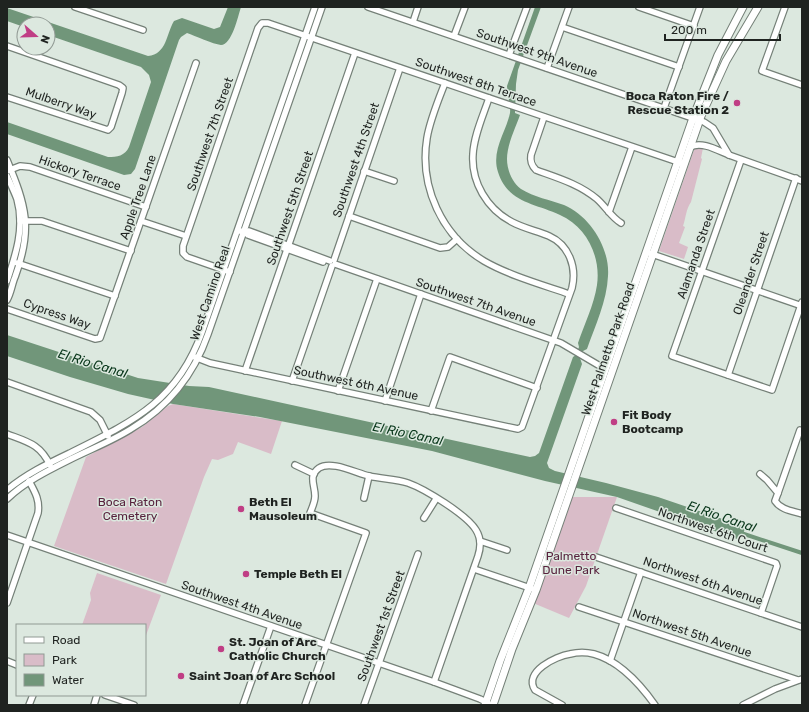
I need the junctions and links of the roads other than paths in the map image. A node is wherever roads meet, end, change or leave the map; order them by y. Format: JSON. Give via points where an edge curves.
{"nodes":[{"id":1,"x":75,"y":7,"type":"edge"},
{"id":2,"x":316,"y":7,"type":"edge"},
{"id":3,"x":322,"y":7,"type":"edge"},
{"id":4,"x":370,"y":7,"type":"edge"},
{"id":5,"x":418,"y":7,"type":"edge"},
{"id":6,"x":465,"y":7,"type":"edge"},
{"id":7,"x":569,"y":7,"type":"edge"},
{"id":8,"x":639,"y":7,"type":"edge"},
{"id":9,"x":700,"y":7,"type":"edge"},
{"id":10,"x":743,"y":7,"type":"edge"},
{"id":11,"x":758,"y":7,"type":"edge"},
{"id":12,"x":785,"y":7,"type":"edge"},
{"id":13,"x":84,"y":8,"type":"edge"},
{"id":14,"x":525,"y":8,"type":"edge"},
{"id":15,"x":413,"y":22,"type":"junction"},
{"id":16,"x":262,"y":23,"type":"joint"},
{"id":17,"x":694,"y":26,"type":"junction"},
{"id":18,"x":562,"y":27,"type":"junction"},
{"id":19,"x":143,"y":30,"type":"dead end"},
{"id":20,"x":308,"y":36,"type":"junction"},
{"id":21,"x":454,"y":36,"type":"junction"},
{"id":22,"x":7,"y":46,"type":"edge"},
{"id":23,"x":355,"y":52,"type":"junction"},
{"id":24,"x":509,"y":55,"type":"junction"},
{"id":25,"x":196,"y":63,"type":"dead end"},
{"id":26,"x":679,"y":67,"type":"junction"},
{"id":27,"x":400,"y":68,"type":"junction"},
{"id":28,"x":547,"y":68,"type":"junction"},
{"id":29,"x":445,"y":83,"type":"junction"},
{"id":30,"x":802,"y":85,"type":"edge"},
{"id":31,"x":7,"y":96,"type":"edge"},
{"id":32,"x":490,"y":98,"type":"junction"},
{"id":33,"x":664,"y":108,"type":"junction"},
{"id":34,"x":544,"y":117,"type":"junction"},
{"id":35,"x":696,"y":119,"type":"junction"},
{"id":36,"x":690,"y":146,"type":"junction"},
{"id":37,"x":632,"y":147,"type":"junction"},
{"id":38,"x":729,"y":155,"type":"junction"},
{"id":39,"x":7,"y":160,"type":"edge"},
{"id":40,"x":741,"y":160,"type":"junction"},
{"id":41,"x":680,"y":163,"type":"junction"},
{"id":42,"x":9,"y":170,"type":"edge"},
{"id":43,"x":364,"y":171,"type":"junction"},
{"id":44,"x":7,"y":176,"type":"edge"},
{"id":45,"x":796,"y":178,"type":"junction"},
{"id":46,"x":394,"y":181,"type":"dead end"},
{"id":47,"x":802,"y":181,"type":"edge"},
{"id":48,"x":146,"y":207,"type":"junction"},
{"id":49,"x":609,"y":212,"type":"junction"},
{"id":50,"x":348,"y":216,"type":"junction"},
{"id":51,"x":23,"y":221,"type":"junction"},
{"id":52,"x":141,"y":221,"type":"junction"},
{"id":53,"x":621,"y":223,"type":"dead end"},
{"id":54,"x":242,"y":231,"type":"junction"},
{"id":55,"x":186,"y":236,"type":"junction"},
{"id":56,"x":457,"y":239,"type":"junction"},
{"id":57,"x":288,"y":247,"type":"junction"},
{"id":58,"x":131,"y":251,"type":"junction"},
{"id":59,"x":649,"y":253,"type":"junction"},
{"id":60,"x":17,"y":263,"type":"junction"},
{"id":61,"x":332,"y":263,"type":"junction"},
{"id":62,"x":224,"y":270,"type":"junction"},
{"id":63,"x":702,"y":271,"type":"junction"},
{"id":64,"x":230,"y":272,"type":"junction"},
{"id":65,"x":377,"y":278,"type":"junction"},
{"id":66,"x":7,"y":281,"type":"edge"},
{"id":67,"x":757,"y":289,"type":"junction"},
{"id":68,"x":421,"y":294,"type":"junction"},
{"id":69,"x":569,"y":294,"type":"junction"},
{"id":70,"x":115,"y":296,"type":"junction"},
{"id":71,"x":7,"y":300,"type":"edge"},
{"id":72,"x":802,"y":305,"type":"edge"},
{"id":73,"x":7,"y":309,"type":"edge"},
{"id":74,"x":100,"y":338,"type":"joint"},
{"id":75,"x":553,"y":340,"type":"junction"},
{"id":76,"x":192,"y":356,"type":"junction"},
{"id":77,"x":198,"y":359,"type":"junction"},
{"id":78,"x":605,"y":369,"type":"junction"},
{"id":79,"x":245,"y":371,"type":"junction"},
{"id":80,"x":728,"y":375,"type":"junction"},
{"id":81,"x":180,"y":376,"type":"junction"},
{"id":82,"x":292,"y":381,"type":"junction"},
{"id":83,"x":7,"y":382,"type":"edge"},
{"id":84,"x":182,"y":384,"type":"junction"},
{"id":85,"x":537,"y":388,"type":"junction"},
{"id":86,"x":338,"y":391,"type":"junction"},
{"id":87,"x":604,"y":396,"type":"junction"},
{"id":88,"x":594,"y":400,"type":"junction"},
{"id":89,"x":385,"y":401,"type":"junction"},
{"id":90,"x":431,"y":411,"type":"junction"},
{"id":91,"x":593,"y":426,"type":"junction"},
{"id":92,"x":800,"y":430,"type":"dead end"},
{"id":93,"x":7,"y":434,"type":"edge"},
{"id":94,"x":107,"y":434,"type":"junction"},
{"id":95,"x":110,"y":440,"type":"junction"},
{"id":96,"x":49,"y":463,"type":"junction"},
{"id":97,"x":576,"y":464,"type":"junction"},
{"id":98,"x":295,"y":465,"type":"dead end"},
{"id":99,"x":52,"y":469,"type":"junction"},
{"id":100,"x":314,"y":474,"type":"junction"},
{"id":101,"x":760,"y":474,"type":"dead end"},
{"id":102,"x":370,"y":476,"type":"junction"},
{"id":103,"x":29,"y":481,"type":"junction"},
{"id":104,"x":7,"y":490,"type":"edge"},
{"id":105,"x":778,"y":493,"type":"junction"},
{"id":106,"x":364,"y":498,"type":"dead end"},
{"id":107,"x":7,"y":499,"type":"edge"},
{"id":108,"x":436,"y":499,"type":"junction"},
{"id":109,"x":616,"y":508,"type":"dead end"},
{"id":110,"x":802,"y":514,"type":"edge"},
{"id":111,"x":424,"y":518,"type":"dead end"},
{"id":112,"x":7,"y":535,"type":"edge"},
{"id":113,"x":480,"y":541,"type":"junction"},
{"id":114,"x":28,"y":542,"type":"junction"},
{"id":115,"x":507,"y":550,"type":"dead end"},
{"id":116,"x":418,"y":554,"type":"dead end"},
{"id":117,"x":596,"y":557,"type":"dead end"},
{"id":118,"x":474,"y":569,"type":"junction"},
{"id":119,"x":641,"y":572,"type":"junction"},
{"id":120,"x":532,"y":589,"type":"junction"},
{"id":121,"x":7,"y":604,"type":"edge"},
{"id":122,"x":579,"y":607,"type":"dead end"},
{"id":123,"x":761,"y":612,"type":"junction"},
{"id":124,"x":623,"y":622,"type":"junction"},
{"id":125,"x":271,"y":626,"type":"junction"},
{"id":126,"x":802,"y":627,"type":"edge"},
{"id":127,"x":326,"y":645,"type":"junction"},
{"id":128,"x":610,"y":661,"type":"junction"},
{"id":129,"x":379,"y":663,"type":"junction"},
{"id":130,"x":800,"y":680,"type":"edge"},
{"id":131,"x":434,"y":682,"type":"junction"},
{"id":132,"x":108,"y":696,"type":"edge"},
{"id":133,"x":489,"y":704,"type":"edge"},
{"id":134,"x":134,"y":705,"type":"edge"},
{"id":135,"x":243,"y":705,"type":"edge"},
{"id":136,"x":305,"y":705,"type":"edge"},
{"id":137,"x":364,"y":705,"type":"edge"},
{"id":138,"x":562,"y":705,"type":"edge"},
{"id":139,"x":655,"y":705,"type":"edge"},
{"id":140,"x":743,"y":705,"type":"edge"}],
"edges":[{"from":1,"to":13,"type":"street"},
{"from":2,"to":20,"type":"street","name":"West Camino Real"},
{"from":3,"to":20,"type":"street","name":"West Camino Real"},
{"from":4,"to":15,"type":"street","name":"Southwest 9th Avenue"},
{"from":5,"to":15,"type":"street"},
{"from":6,"to":21,"type":"street"},
{"from":7,"to":18,"type":"street"},
{"from":8,"to":17,"type":"street"},
{"from":9,"to":17,"type":"street"},
{"from":10,"to":35,"type":"main road","name":"West Palmetto Park Road","via":[[718,55]]},
{"from":11,"to":35,"type":"main road","name":"West Palmetto Park Road"},
{"from":12,"to":30,"type":"street","via":[[762,71]]},
{"from":13,"to":19,"type":"street"},
{"from":14,"to":24,"type":"street"},
{"from":15,"to":21,"type":"street","name":"Southwest 9th Avenue"},
{"from":16,"to":20,"type":"street","name":"Southwest 8th Terrace"},
{"from":16,"to":55,"type":"street","name":"Southwest 7th Street","via":[[258,28]]},
{"from":17,"to":26,"type":"street"},
{"from":18,"to":26,"type":"street"},
{"from":18,"to":28,"type":"street"},
{"from":20,"to":23,"type":"street","name":"Southwest 8th Terrace"},
{"from":20,"to":54,"type":"street","name":"West Camino Real"},
{"from":21,"to":24,"type":"street","name":"Southwest 9th Avenue"},
{"from":22,"to":31,"type":"street","name":"Mulberry Way","via":[[123,88],[108,130]]},
{"from":23,"to":27,"type":"street","name":"Southwest 8th Terrace"},
{"from":23,"to":57,"type":"street","name":"Southwest 5th Street"},
{"from":24,"to":28,"type":"street","name":"Southwest 9th Avenue"},
{"from":25,"to":48,"type":"street","name":"Apple Tree Lane"},
{"from":26,"to":33,"type":"street"},
{"from":27,"to":29,"type":"street","name":"Southwest 8th Terrace"},
{"from":27,"to":43,"type":"street","name":"Southwest 4th Street"},
{"from":28,"to":33,"type":"street","name":"Southwest 9th Avenue"},
{"from":29,"to":32,"type":"street","name":"Southwest 8th Terrace"},
{"from":29,"to":56,"type":"street","via":[[429,131],[426,169],[435,206]]},
{"from":32,"to":34,"type":"street","name":"Southwest 8th Terrace"},
{"from":32,"to":69,"type":"street","via":[[474,147],[474,171],[480,190],[500,215],[513,223],[548,236],[564,248],[571,261],[574,276]]},
{"from":33,"to":35,"type":"street","name":"Southwest 9th Avenue"},
{"from":34,"to":37,"type":"street","name":"Southwest 8th Terrace"},
{"from":34,"to":49,"type":"street","via":[[531,155],[531,163],[536,170],[583,189]]},
{"from":35,"to":36,"type":"main road","name":"West Palmetto Park Road"},
{"from":35,"to":38,"type":"street","name":"Southwest 9th Avenue","via":[[713,128]]},
{"from":35,"to":41,"type":"main road","name":"West Palmetto Park Road"},
{"from":36,"to":38,"type":"street","via":[[702,144]]},
{"from":36,"to":41,"type":"main road","name":"West Palmetto Park Road"},
{"from":37,"to":41,"type":"street","name":"Southwest 8th Terrace"},
{"from":37,"to":49,"type":"street"},
{"from":38,"to":40,"type":"street"},
{"from":39,"to":42,"type":"street"},
{"from":40,"to":45,"type":"street"},
{"from":40,"to":63,"type":"street","name":"Alamanda Street"},
{"from":41,"to":59,"type":"main road","name":"West Palmetto Park Road"},
{"from":42,"to":48,"type":"street","name":"Hickory Terrace","via":[[20,166],[30,167]]},
{"from":42,"to":51,"type":"street","via":[[21,196]]},
{"from":43,"to":46,"type":"street"},
{"from":43,"to":50,"type":"street","name":"Southwest 4th Street"},
{"from":44,"to":51,"type":"street"},
{"from":45,"to":47,"type":"street"},
{"from":45,"to":67,"type":"street","name":"Oleander Street"},
{"from":48,"to":52,"type":"street","name":"Apple Tree Lane"},
{"from":49,"to":53,"type":"street"},
{"from":50,"to":56,"type":"street","via":[[440,248],[448,247]]},
{"from":50,"to":61,"type":"street","name":"Southwest 4th Street"},
{"from":51,"to":58,"type":"street","via":[[42,221]]},
{"from":51,"to":60,"type":"street","via":[[24,246]]},
{"from":52,"to":55,"type":"street"},
{"from":52,"to":58,"type":"street","name":"Apple Tree Lane"},
{"from":54,"to":57,"type":"street","name":"Southwest 7th Avenue"},
{"from":54,"to":62,"type":"street","name":"West Camino Real"},
{"from":54,"to":64,"type":"street","name":"West Camino Real"},
{"from":55,"to":62,"type":"street","name":"Southwest 7th Street","via":[[182,246],[187,257]]},
{"from":56,"to":69,"type":"street","via":[[490,264]]},
{"from":57,"to":61,"type":"street","name":"Southwest 7th Avenue"},
{"from":57,"to":79,"type":"street","name":"Southwest 5th Street"},
{"from":58,"to":70,"type":"street","name":"Apple Tree Lane"},
{"from":59,"to":63,"type":"street"},
{"from":59,"to":78,"type":"main road","name":"West Palmetto Park Road"},
{"from":59,"to":87,"type":"main road","name":"West Palmetto Park Road"},
{"from":60,"to":66,"type":"street"},
{"from":60,"to":70,"type":"street"},
{"from":60,"to":71,"type":"street"},
{"from":61,"to":65,"type":"street","name":"Southwest 7th Avenue"},
{"from":61,"to":82,"type":"street","name":"Southwest 4th Street"},
{"from":62,"to":64,"type":"street"},
{"from":62,"to":76,"type":"street","name":"West Camino Real"},
{"from":63,"to":67,"type":"street"},
{"from":63,"to":80,"type":"street","name":"Alamanda Street","via":[[672,356]]},
{"from":64,"to":77,"type":"street","name":"West Camino Real"},
{"from":65,"to":68,"type":"street","name":"Southwest 7th Avenue"},
{"from":65,"to":86,"type":"street"},
{"from":67,"to":72,"type":"street"},
{"from":67,"to":80,"type":"street","name":"Oleander Street"},
{"from":68,"to":75,"type":"street","name":"Southwest 7th Avenue"},
{"from":68,"to":89,"type":"street"},
{"from":69,"to":75,"type":"street"},
{"from":70,"to":74,"type":"street","name":"Apple Tree Lane"},
{"from":72,"to":80,"type":"street","via":[[772,390]]},
{"from":73,"to":74,"type":"street","name":"Cypress Way","via":[[95,339]]},
{"from":75,"to":78,"type":"street","name":"Southwest 7th Avenue"},
{"from":75,"to":85,"type":"street"},
{"from":76,"to":77,"type":"street","name":"Southwest 6th Avenue"},
{"from":76,"to":81,"type":"street","name":"West Camino Real"},
{"from":77,"to":79,"type":"street","name":"Southwest 6th Avenue"},
{"from":77,"to":84,"type":"street","name":"West Camino Real"},
{"from":78,"to":87,"type":"main road","via":[[608,373]]},
{"from":78,"to":88,"type":"main road","name":"West Palmetto Park Road"},
{"from":79,"to":82,"type":"street","name":"Southwest 6th Avenue"},
{"from":81,"to":84,"type":"street"},
{"from":81,"to":94,"type":"street","name":"West Camino Real","via":[[156,402],[136,418]]},
{"from":82,"to":86,"type":"street","name":"Southwest 6th Avenue"},
{"from":83,"to":94,"type":"street","via":[[91,412],[100,420]]},
{"from":84,"to":95,"type":"street","name":"West Camino Real","via":[[143,422]]},
{"from":85,"to":90,"type":"street","name":"Southwest 6th Avenue","via":[[524,424],[516,429]]},
{"from":85,"to":90,"type":"street","via":[[450,357]]},
{"from":86,"to":89,"type":"street","name":"Southwest 6th Avenue"},
{"from":87,"to":91,"type":"main road","name":"West Palmetto Park Road"},
{"from":88,"to":91,"type":"main road","via":[[596,405],[591,421]]},
{"from":88,"to":97,"type":"main road","name":"West Palmetto Park Road"},
{"from":89,"to":90,"type":"street","name":"Southwest 6th Avenue"},
{"from":91,"to":97,"type":"main road","name":"West Palmetto Park Road"},
{"from":92,"to":105,"type":"street"},
{"from":93,"to":96,"type":"street","via":[[34,445],[44,453]]},
{"from":94,"to":95,"type":"street"},
{"from":94,"to":96,"type":"street","name":"West Camino Real"},
{"from":95,"to":99,"type":"street","name":"West Camino Real"},
{"from":96,"to":99,"type":"street"},
{"from":96,"to":104,"type":"street","name":"West Camino Real"},
{"from":97,"to":120,"type":"main road","name":"West Palmetto Park Road"},
{"from":98,"to":100,"type":"street"},
{"from":99,"to":103,"type":"street","name":"West Camino Real"},
{"from":100,"to":102,"type":"street","via":[[319,468],[330,465]]},
{"from":100,"to":127,"type":"street","via":[[312,482],[315,498],[310,513],[366,533]]},
{"from":101,"to":105,"type":"street"},
{"from":102,"to":106,"type":"street"},
{"from":102,"to":108,"type":"street","via":[[409,483]]},
{"from":103,"to":107,"type":"street","name":"West Camino Real"},
{"from":103,"to":114,"type":"street","via":[[36,493],[38,513]]},
{"from":105,"to":110,"type":"street","via":[[775,501],[781,507]]},
{"from":108,"to":111,"type":"street"},
{"from":108,"to":113,"type":"street","via":[[453,509],[470,524]]},
{"from":109,"to":123,"type":"street","name":"Northwest 6th Court","via":[[776,563]]},
{"from":112,"to":114,"type":"street","name":"Southwest 4th Avenue"},
{"from":113,"to":115,"type":"street"},
{"from":113,"to":118,"type":"street","via":[[480,553]]},
{"from":114,"to":121,"type":"street"},
{"from":114,"to":125,"type":"street","name":"Southwest 4th Avenue"},
{"from":116,"to":129,"type":"street","name":"Southwest 1st Street"},
{"from":117,"to":119,"type":"street","name":"Northwest 6th Avenue"},
{"from":118,"to":120,"type":"street"},
{"from":118,"to":131,"type":"street"},
{"from":119,"to":123,"type":"street","name":"Northwest 6th Avenue"},
{"from":119,"to":124,"type":"street"},
{"from":120,"to":133,"type":"main road","name":"West Palmetto Park Road","via":[[500,662]]},
{"from":122,"to":124,"type":"street","name":"Northwest 5th Avenue"},
{"from":123,"to":126,"type":"street","name":"Northwest 6th Avenue"},
{"from":124,"to":128,"type":"street"},
{"from":124,"to":130,"type":"street","name":"Northwest 5th Avenue"},
{"from":125,"to":127,"type":"street","name":"Southwest 4th Avenue"},
{"from":125,"to":135,"type":"street"},
{"from":127,"to":129,"type":"street","name":"Southwest 4th Avenue"},
{"from":127,"to":136,"type":"street"},
{"from":128,"to":138,"type":"street","via":[[592,653],[577,652],[558,657],[539,670],[533,679],[533,687]]},
{"from":128,"to":139,"type":"street","via":[[633,678]]},
{"from":129,"to":131,"type":"street","name":"Southwest 4th Avenue"},
{"from":129,"to":137,"type":"street","name":"Southwest 1st Street"},
{"from":130,"to":140,"type":"street"},
{"from":131,"to":133,"type":"street","name":"Southwest 4th Avenue"},
{"from":132,"to":134,"type":"street"}]}
